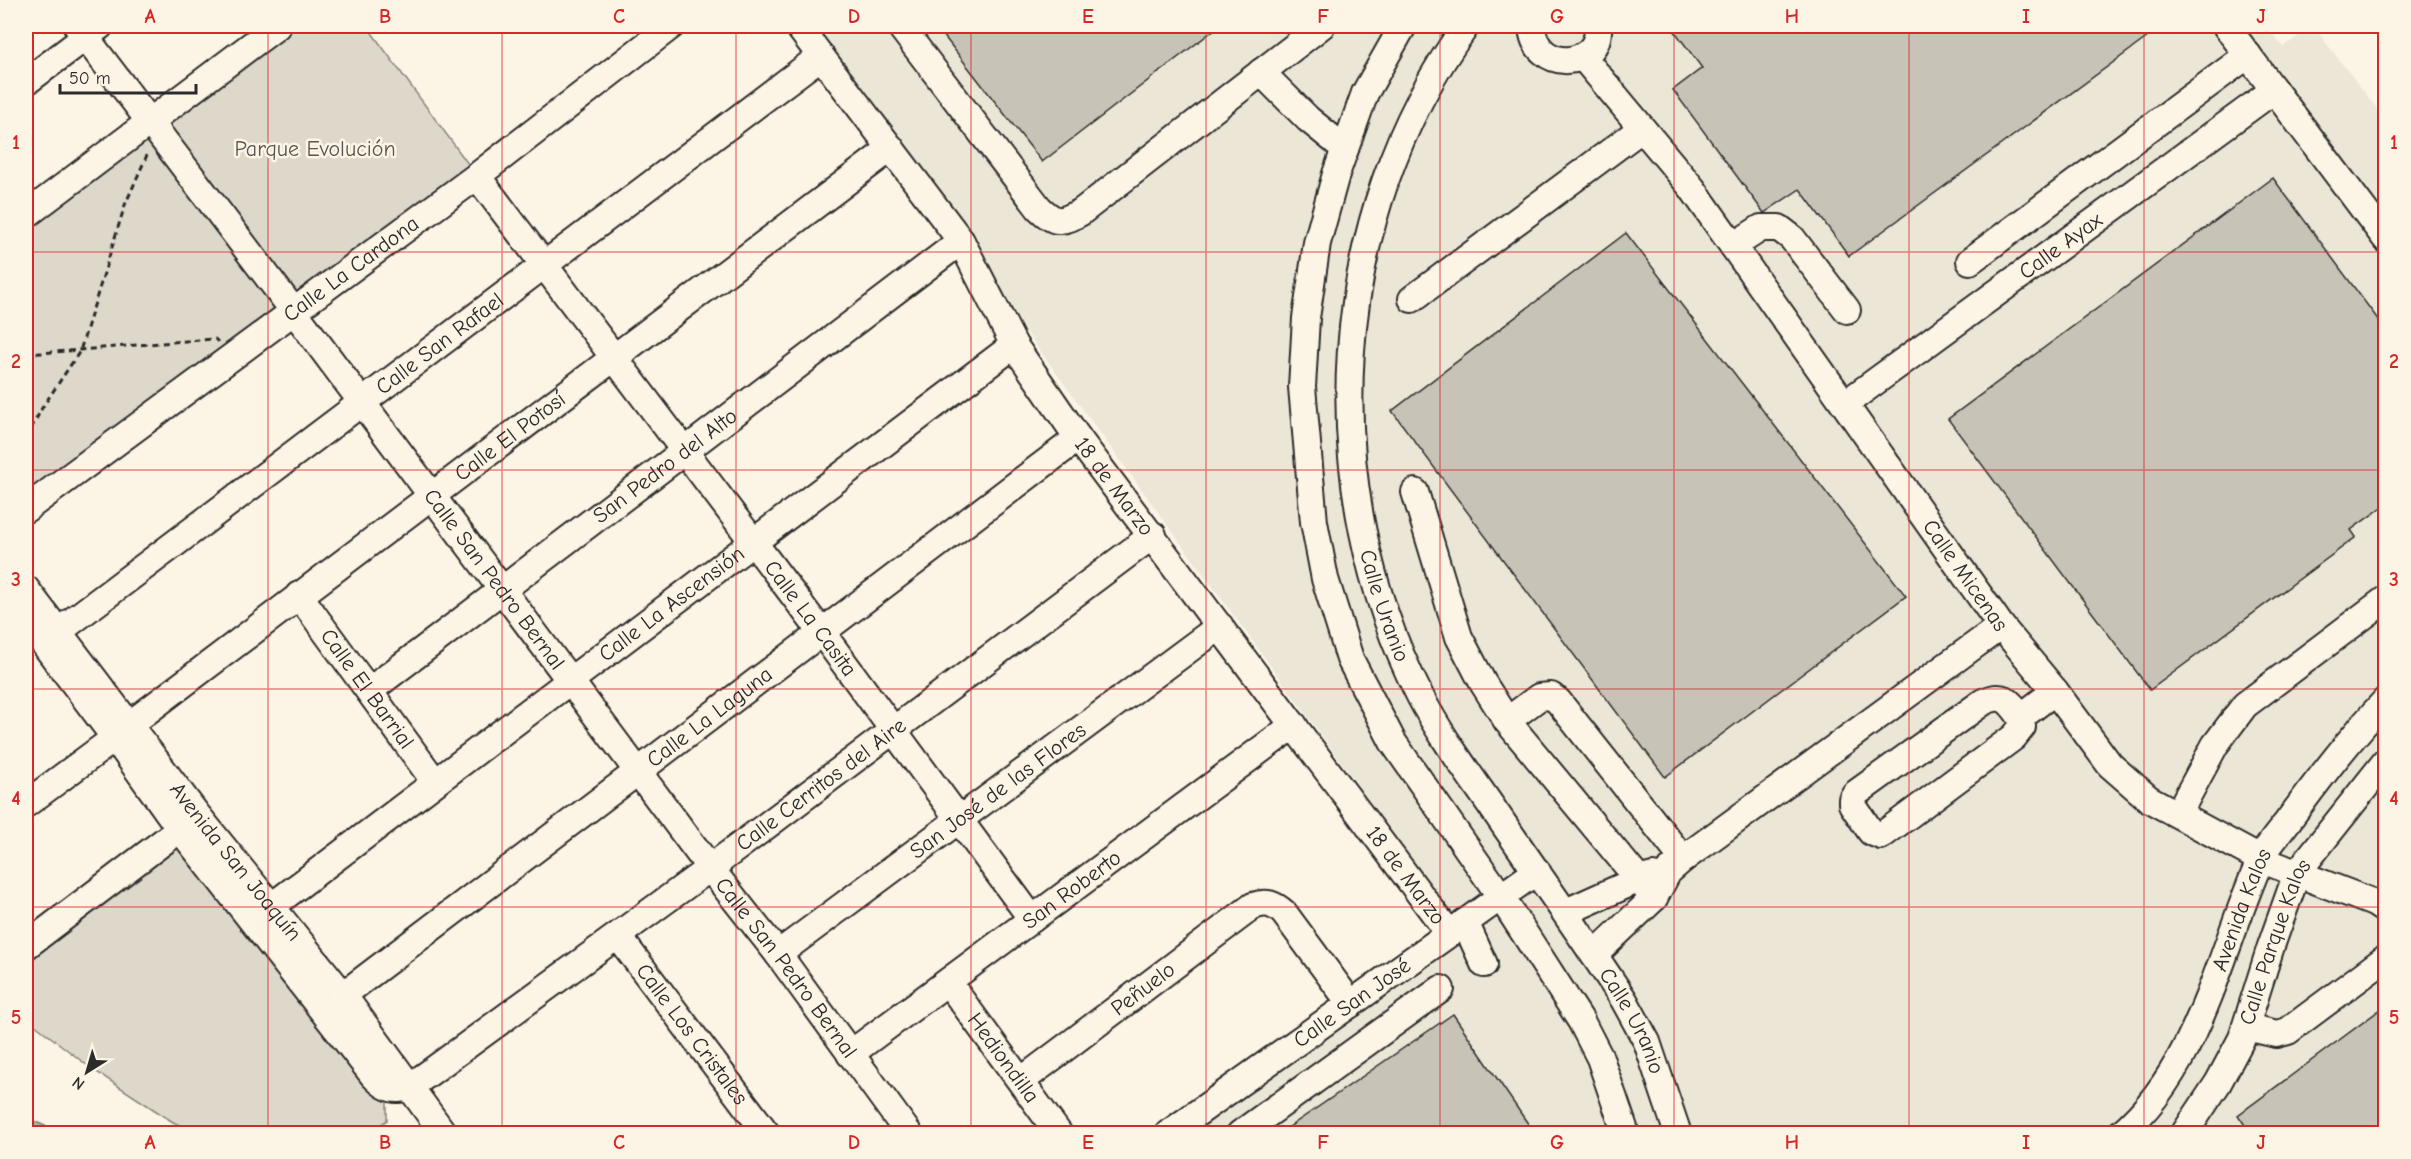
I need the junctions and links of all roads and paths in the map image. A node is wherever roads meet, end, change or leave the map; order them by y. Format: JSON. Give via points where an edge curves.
{"nodes":[{"id":1,"x":277,"y":26,"type":"edge"},
{"id":2,"x":671,"y":26,"type":"edge"},
{"id":3,"x":798,"y":26,"type":"edge"},
{"id":4,"x":900,"y":26,"type":"edge"},
{"id":5,"x":1321,"y":26,"type":"edge"},
{"id":6,"x":1466,"y":26,"type":"edge"},
{"id":7,"x":1532,"y":26,"type":"edge"},
{"id":8,"x":1598,"y":26,"type":"edge"},
{"id":9,"x":2226,"y":26,"type":"edge"},
{"id":10,"x":1396,"y":28,"type":"edge"},
{"id":11,"x":87,"y":29,"type":"edge"},
{"id":12,"x":2248,"y":55,"type":"junction"},
{"id":13,"x":821,"y":56,"type":"junction"},
{"id":14,"x":1582,"y":56,"type":"junction"},
{"id":15,"x":1261,"y":72,"type":"junction"},
{"id":16,"x":26,"y":82,"type":"edge"},
{"id":17,"x":2274,"y":90,"type":"junction"},
{"id":18,"x":153,"y":127,"type":"junction"},
{"id":19,"x":1641,"y":129,"type":"junction"},
{"id":20,"x":891,"y":148,"type":"junction"},
{"id":21,"x":1345,"y":149,"type":"junction"},
{"id":22,"x":477,"y":176,"type":"junction"},
{"id":23,"x":26,"y":215,"type":"edge"},
{"id":24,"x":2385,"y":239,"type":"edge"},
{"id":25,"x":961,"y":241,"type":"junction"},
{"id":26,"x":1733,"y":246,"type":"junction"},
{"id":27,"x":1970,"y":261,"type":"dead end"},
{"id":28,"x":543,"y":266,"type":"junction"},
{"id":29,"x":1412,"y":299,"type":"dead end"},
{"id":30,"x":293,"y":310,"type":"junction"},
{"id":31,"x":1848,"y":310,"type":"dead end"},
{"id":32,"x":1014,"y":345,"type":"junction"},
{"id":33,"x":80,"y":351,"type":"junction"},
{"id":34,"x":26,"y":354,"type":"edge"},
{"id":35,"x":233,"y":354,"type":"junction"},
{"id":36,"x":614,"y":357,"type":"junction"},
{"id":37,"x":1846,"y":403,"type":"junction"},
{"id":38,"x":362,"y":404,"type":"junction"},
{"id":39,"x":26,"y":438,"type":"edge"},
{"id":40,"x":1078,"y":438,"type":"junction"},
{"id":41,"x":684,"y":450,"type":"junction"},
{"id":42,"x":1415,"y":492,"type":"dead end"},
{"id":43,"x":431,"y":495,"type":"junction"},
{"id":44,"x":26,"y":509,"type":"edge"},
{"id":45,"x":1153,"y":535,"type":"junction"},
{"id":46,"x":754,"y":542,"type":"junction"},
{"id":47,"x":26,"y":589,"type":"edge"},
{"id":48,"x":502,"y":591,"type":"junction"},
{"id":49,"x":299,"y":595,"type":"junction"},
{"id":50,"x":2385,"y":599,"type":"edge"},
{"id":51,"x":26,"y":620,"type":"edge"},
{"id":52,"x":1220,"y":626,"type":"junction"},
{"id":53,"x":2001,"y":626,"type":"junction"},
{"id":54,"x":822,"y":633,"type":"junction"},
{"id":55,"x":43,"y":644,"type":"edge"},
{"id":56,"x":569,"y":680,"type":"junction"},
{"id":57,"x":369,"y":691,"type":"junction"},
{"id":58,"x":2055,"y":691,"type":"junction"},
{"id":59,"x":2385,"y":700,"type":"edge"},
{"id":60,"x":2021,"y":717,"type":"junction"},
{"id":61,"x":1507,"y":721,"type":"junction"},
{"id":62,"x":1293,"y":725,"type":"junction"},
{"id":63,"x":893,"y":730,"type":"junction"},
{"id":64,"x":122,"y":731,"type":"junction"},
{"id":65,"x":2385,"y":761,"type":"edge"},
{"id":66,"x":638,"y":772,"type":"junction"},
{"id":67,"x":435,"y":782,"type":"junction"},
{"id":68,"x":26,"y":804,"type":"edge"},
{"id":69,"x":2178,"y":814,"type":"junction"},
{"id":70,"x":960,"y":819,"type":"junction"},
{"id":71,"x":189,"y":822,"type":"junction"},
{"id":72,"x":2260,"y":859,"type":"junction"},
{"id":73,"x":1676,"y":866,"type":"junction"},
{"id":74,"x":710,"y":868,"type":"junction"},
{"id":75,"x":1537,"y":872,"type":"junction"},
{"id":76,"x":2297,"y":873,"type":"junction"},
{"id":77,"x":1646,"y":889,"type":"junction"},
{"id":78,"x":1500,"y":897,"type":"junction"},
{"id":79,"x":272,"y":906,"type":"junction"},
{"id":80,"x":2385,"y":911,"type":"edge"},
{"id":81,"x":1566,"y":912,"type":"junction"},
{"id":82,"x":1032,"y":920,"type":"junction"},
{"id":83,"x":1457,"y":927,"type":"junction"},
{"id":84,"x":618,"y":936,"type":"junction"},
{"id":85,"x":26,"y":946,"type":"edge"},
{"id":86,"x":778,"y":954,"type":"junction"},
{"id":87,"x":1594,"y":954,"type":"junction"},
{"id":88,"x":2385,"y":958,"type":"edge"},
{"id":89,"x":1484,"y":964,"type":"dead end"},
{"id":90,"x":948,"y":982,"type":"junction"},
{"id":91,"x":1442,"y":989,"type":"dead end"},
{"id":92,"x":343,"y":995,"type":"junction"},
{"id":93,"x":1351,"y":1004,"type":"junction"},
{"id":94,"x":2246,"y":1027,"type":"junction"},
{"id":95,"x":850,"y":1054,"type":"junction"},
{"id":96,"x":1021,"y":1081,"type":"junction"},
{"id":97,"x":404,"y":1088,"type":"junction"},
{"id":98,"x":444,"y":1134,"type":"edge"},
{"id":99,"x":767,"y":1134,"type":"edge"},
{"id":100,"x":909,"y":1134,"type":"edge"},
{"id":101,"x":1059,"y":1134,"type":"edge"},
{"id":102,"x":1168,"y":1134,"type":"edge"},
{"id":103,"x":1240,"y":1134,"type":"edge"},
{"id":104,"x":1626,"y":1134,"type":"edge"},
{"id":105,"x":1678,"y":1134,"type":"edge"},
{"id":106,"x":2120,"y":1134,"type":"edge"},
{"id":107,"x":2184,"y":1134,"type":"edge"}],
"edges":[{"from":1,"to":18,"type":"street"},
{"from":2,"to":22,"type":"street","name":"Calle La Cardona"},
{"from":3,"to":13,"type":"street","name":"18 de Marzo"},
{"from":4,"to":15,"type":"street","via":[[1039,208],[1058,221],[1081,212]]},
{"from":5,"to":15,"type":"street"},
{"from":6,"to":75,"type":"street","name":"Calle Uranio","via":[[1444,56],[1410,118],[1361,261],[1349,404],[1355,497],[1369,566],[1420,697]]},
{"from":7,"to":14,"type":"street","via":[[1536,44],[1552,58],[1572,60]]},
{"from":8,"to":14,"type":"street","via":[[1596,40]]},
{"from":9,"to":12,"type":"street"},
{"from":10,"to":21,"type":"street","name":"Calle Uranio","via":[[1365,93]]},
{"from":11,"to":16,"type":"street"},
{"from":11,"to":18,"type":"street","name":"Calle San Pedro Bernal"},
{"from":12,"to":17,"type":"street"},
{"from":12,"to":27,"type":"street"},
{"from":13,"to":20,"type":"street","name":"18 de Marzo"},
{"from":13,"to":28,"type":"street","name":"Calle San Rafael"},
{"from":14,"to":19,"type":"street","name":"Calle Micenas"},
{"from":15,"to":21,"type":"street"},
{"from":17,"to":24,"type":"street"},
{"from":17,"to":37,"type":"street","name":"Calle Ayax"},
{"from":18,"to":23,"type":"street"},
{"from":18,"to":30,"type":"street","name":"Calle San Pedro Bernal"},
{"from":18,"to":33,"type":"path"},
{"from":19,"to":26,"type":"street","name":"Calle Micenas","via":[[1692,188]]},
{"from":19,"to":29,"type":"street"},
{"from":20,"to":25,"type":"street","name":"18 de Marzo"},
{"from":20,"to":36,"type":"street","name":"Calle El Potosí"},
{"from":21,"to":78,"type":"street","name":"Calle Uranio","via":[[1317,243],[1306,318],[1302,387],[1314,522],[1325,579],[1350,659],[1393,742]]},
{"from":22,"to":28,"type":"street","name":"Calle La Casita"},
{"from":22,"to":30,"type":"street","name":"Calle La Cardona"},
{"from":25,"to":32,"type":"street","name":"18 de Marzo"},
{"from":25,"to":41,"type":"street","name":"San Pedro del Alto"},
{"from":26,"to":31,"type":"street","via":[[1761,228],[1779,228],[1792,237]]},
{"from":26,"to":37,"type":"street","name":"Calle Micenas"},
{"from":28,"to":36,"type":"street","name":"Calle La Casita"},
{"from":28,"to":38,"type":"street","name":"Calle San Rafael"},
{"from":30,"to":35,"type":"street","name":"Calle La Cardona"},
{"from":30,"to":38,"type":"street","name":"Calle San Pedro Bernal"},
{"from":32,"to":40,"type":"street","name":"18 de Marzo"},
{"from":32,"to":46,"type":"street","name":"Calle La Ascensión"},
{"from":33,"to":34,"type":"path"},
{"from":33,"to":35,"type":"path","via":[[215,339]]},
{"from":33,"to":39,"type":"path"},
{"from":35,"to":44,"type":"street","name":"Calle La Cardona"},
{"from":36,"to":41,"type":"street","name":"Calle La Casita"},
{"from":36,"to":43,"type":"street","name":"Calle El Potosí"},
{"from":37,"to":53,"type":"street","name":"Calle Micenas"},
{"from":38,"to":43,"type":"street","name":"Calle San Pedro Bernal"},
{"from":38,"to":55,"type":"street","name":"Calle San Rafael"},
{"from":40,"to":45,"type":"street","name":"18 de Marzo"},
{"from":40,"to":54,"type":"street","name":"Calle La Laguna"},
{"from":41,"to":46,"type":"street","name":"Calle La Casita"},
{"from":41,"to":48,"type":"street","name":"San Pedro del Alto"},
{"from":42,"to":61,"type":"street","via":[[1459,637]]},
{"from":43,"to":48,"type":"street","name":"Calle San Pedro Bernal"},
{"from":43,"to":49,"type":"street","name":"Calle El Potosí"},
{"from":45,"to":52,"type":"street","name":"18 de Marzo"},
{"from":45,"to":63,"type":"street","name":"Calle Cerritos del Aire"},
{"from":46,"to":54,"type":"street","name":"Calle La Casita"},
{"from":46,"to":56,"type":"street","name":"Calle La Ascensión"},
{"from":47,"to":55,"type":"street","name":"Avenida San Joaquín"},
{"from":48,"to":56,"type":"street","name":"Calle San Pedro Bernal"},
{"from":48,"to":57,"type":"street","name":"San Pedro del Alto"},
{"from":49,"to":57,"type":"street","name":"Calle El Barrial"},
{"from":49,"to":64,"type":"street","name":"Calle El Potosí"},
{"from":50,"to":69,"type":"street","via":[[2245,705],[2215,745]]},
{"from":51,"to":55,"type":"street","name":"Avenida San Joaquín"},
{"from":52,"to":62,"type":"street","name":"18 de Marzo"},
{"from":52,"to":70,"type":"street","name":"San José de las Flores"},
{"from":53,"to":58,"type":"street","name":"Calle Micenas"},
{"from":53,"to":73,"type":"street"},
{"from":54,"to":63,"type":"street","name":"Calle La Casita"},
{"from":54,"to":66,"type":"street","name":"Calle La Laguna"},
{"from":55,"to":64,"type":"street","name":"Avenida San Joaquín"},
{"from":56,"to":66,"type":"street","name":"Calle San Pedro Bernal"},
{"from":56,"to":67,"type":"street","name":"Calle La Ascensión"},
{"from":57,"to":67,"type":"street","name":"Calle El Barrial"},
{"from":58,"to":60,"type":"street"},
{"from":58,"to":69,"type":"street","name":"Calle Micenas","via":[[2110,765],[2149,799]]},
{"from":59,"to":72,"type":"street","name":"Avenida Kalos","via":[[2353,735]]},
{"from":60,"to":60,"type":"street","via":[[2005,699],[1983,702],[1855,794],[1852,804],[1871,832],[1881,836],[2014,737],[2022,727]]},
{"from":61,"to":73,"type":"street","via":[[1539,696],[1551,696],[1558,701]]},
{"from":61,"to":77,"type":"street"},
{"from":62,"to":82,"type":"street","name":"San Roberto"},
{"from":62,"to":83,"type":"street","name":"18 de Marzo"},
{"from":63,"to":70,"type":"street","name":"Calle La Casita"},
{"from":63,"to":74,"type":"street","name":"Calle Cerritos del Aire"},
{"from":64,"to":68,"type":"street","name":"Calle El Potosí"},
{"from":64,"to":71,"type":"street","name":"Avenida San Joaquín"},
{"from":65,"to":76,"type":"street","name":"Calle Parque Kalos"},
{"from":66,"to":74,"type":"street","name":"Calle San Pedro Bernal"},
{"from":66,"to":92,"type":"street","name":"Calle La Laguna"},
{"from":67,"to":79,"type":"street","name":"Calle La Ascensión"},
{"from":69,"to":72,"type":"street","name":"Calle Micenas"},
{"from":70,"to":82,"type":"street","name":"Calle La Casita"},
{"from":70,"to":86,"type":"street","name":"San José de las Flores"},
{"from":71,"to":79,"type":"street","name":"Avenida San Joaquín"},
{"from":71,"to":85,"type":"street"},
{"from":71,"to":97,"type":"street","name":"Avenida San Joaquín","via":[[373,1075],[380,1083]]},
{"from":72,"to":76,"type":"street","name":"Calle Micenas"},
{"from":72,"to":106,"type":"street","name":"Avenida Kalos","via":[[2206,1004],[2153,1101]]},
{"from":73,"to":77,"type":"street"},
{"from":74,"to":84,"type":"street","name":"Calle Cerritos del Aire"},
{"from":74,"to":86,"type":"street","name":"Calle San Pedro Bernal"},
{"from":75,"to":78,"type":"street","name":"Calle San José"},
{"from":75,"to":81,"type":"street","name":"Calle Uranio"},
{"from":76,"to":80,"type":"street","name":"Calle Micenas"},
{"from":76,"to":94,"type":"street","name":"Calle Parque Kalos"},
{"from":77,"to":81,"type":"street"},
{"from":77,"to":87,"type":"street"},
{"from":78,"to":83,"type":"street","name":"Calle San José"},
{"from":78,"to":104,"type":"street","name":"Calle Uranio","via":[[1581,1021],[1600,1058]]},
{"from":79,"to":92,"type":"street","name":"Avenida San Joaquín"},
{"from":81,"to":87,"type":"street","name":"Calle Uranio"},
{"from":82,"to":90,"type":"street","name":"San Roberto"},
{"from":83,"to":89,"type":"street","name":"18 de Marzo"},
{"from":83,"to":93,"type":"street","name":"Calle San José"},
{"from":84,"to":97,"type":"street","name":"Calle Cerritos del Aire"},
{"from":84,"to":99,"type":"street","name":"Calle Los Cristales"},
{"from":86,"to":95,"type":"street","name":"Calle San Pedro Bernal"},
{"from":87,"to":105,"type":"street","name":"Calle Uranio","via":[[1647,1042]]},
{"from":88,"to":94,"type":"street","via":[[2288,1031],[2277,1034]]},
{"from":90,"to":95,"type":"street","name":"San Roberto"},
{"from":90,"to":96,"type":"street","name":"Hediondilla"},
{"from":91,"to":103,"type":"street"},
{"from":92,"to":97,"type":"street","name":"Avenida San Joaquín"},
{"from":93,"to":96,"type":"street","name":"Peñuelo","via":[[1284,913],[1270,903],[1253,906]]},
{"from":93,"to":102,"type":"street","name":"Calle San José"},
{"from":94,"to":107,"type":"street","name":"Calle Parque Kalos","via":[[2218,1083]]},
{"from":95,"to":100,"type":"street","name":"Calle San Pedro Bernal"},
{"from":96,"to":101,"type":"street","name":"Hediondilla"},
{"from":97,"to":98,"type":"street","name":"Avenida San Joaquín"}]}
